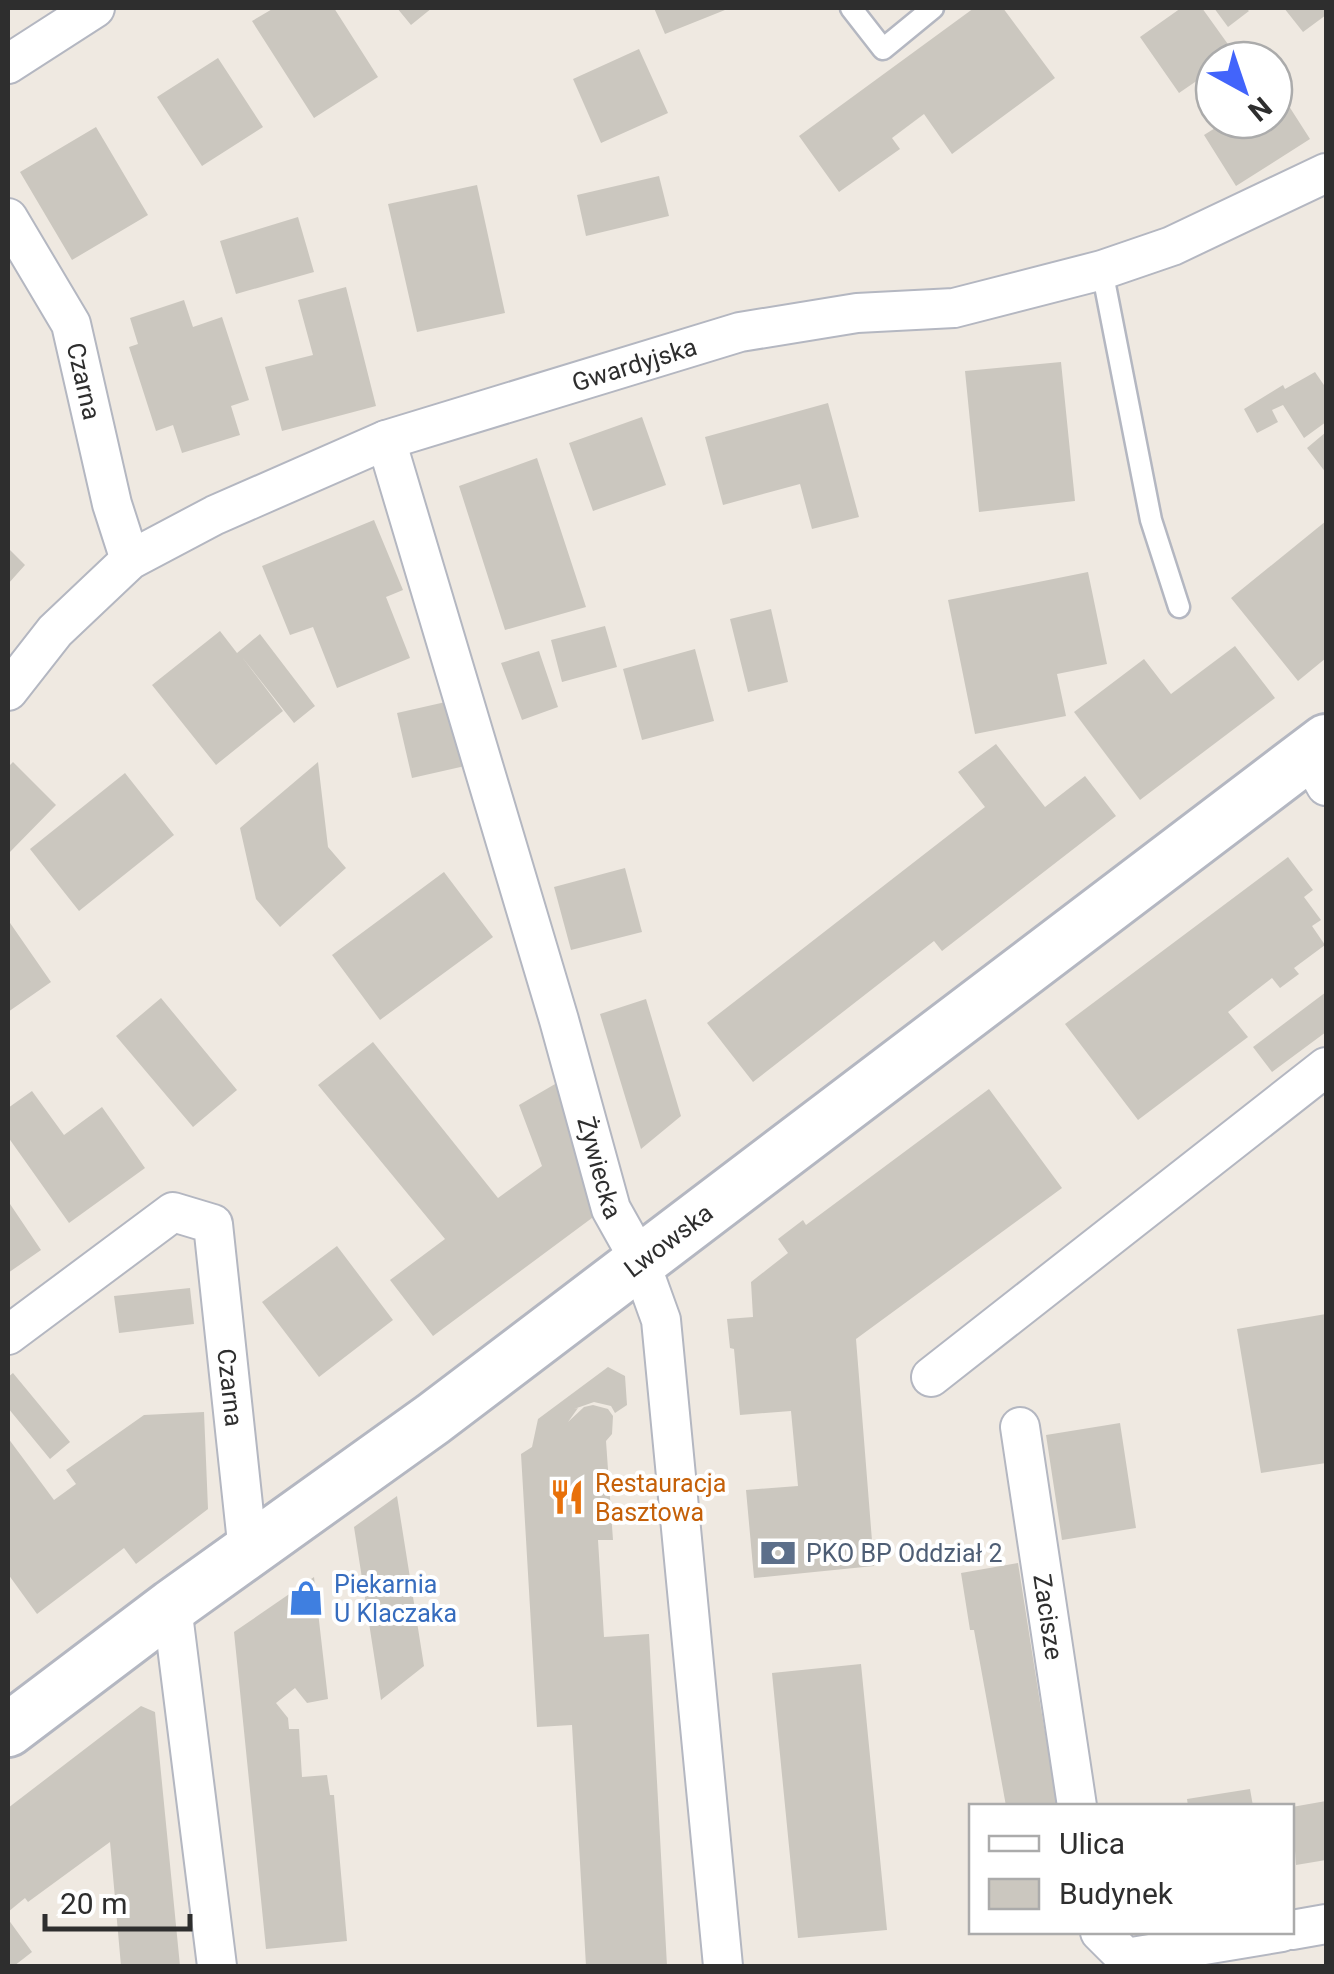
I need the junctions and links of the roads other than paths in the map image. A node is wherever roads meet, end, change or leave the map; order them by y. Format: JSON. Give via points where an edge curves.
{"nodes":[{"id":1,"x":95,"y":8,"type":"edge"},
{"id":2,"x":850,"y":8,"type":"edge"},
{"id":3,"x":933,"y":8,"type":"edge"},
{"id":4,"x":8,"y":64,"type":"edge"},
{"id":5,"x":1326,"y":174,"type":"edge"},
{"id":6,"x":8,"y":218,"type":"edge"},
{"id":7,"x":1102,"y":270,"type":"junction"},
{"id":8,"x":386,"y":440,"type":"junction"},
{"id":9,"x":130,"y":560,"type":"junction"},
{"id":10,"x":1179,"y":607,"type":"dead end"},
{"id":11,"x":8,"y":690,"type":"edge"},
{"id":12,"x":1320,"y":761,"type":"edge"},
{"id":13,"x":1326,"y":1066,"type":"edge"},
{"id":14,"x":639,"y":1260,"type":"junction"},
{"id":15,"x":8,"y":1336,"type":"edge"},
{"id":16,"x":931,"y":1377,"type":"dead end"},
{"id":17,"x":1020,"y":1427,"type":"dead end"},
{"id":18,"x":248,"y":1552,"type":"junction"},
{"id":19,"x":172,"y":1606,"type":"junction"},
{"id":20,"x":8,"y":1730,"type":"edge"},
{"id":21,"x":1077,"y":1804,"type":"edge"},
{"id":22,"x":1326,"y":1924,"type":"edge"},
{"id":23,"x":1294,"y":1930,"type":"edge"},
{"id":24,"x":1256,"y":1934,"type":"edge"},
{"id":25,"x":1113,"y":1945,"type":"edge"},
{"id":26,"x":216,"y":1966,"type":"edge"},
{"id":27,"x":723,"y":1966,"type":"edge"}],
"edges":[{"from":1,"to":4,"type":"street"},
{"from":2,"to":3,"type":"lane","via":[[883,49]]},
{"from":5,"to":7,"type":"street","name":"Gwardyjska","via":[[1172,246]]},
{"from":6,"to":9,"type":"street","name":"Czarna","via":[[72,324]]},
{"from":7,"to":8,"type":"street","name":"Gwardyjska","via":[[954,308],[857,313],[740,332]]},
{"from":7,"to":10,"type":"lane","via":[[1150,520]]},
{"from":8,"to":9,"type":"street","name":"Gwardyjska"},
{"from":8,"to":14,"type":"street","name":"Żywiecka","via":[[611,1209]]},
{"from":9,"to":11,"type":"street","name":"Gwardyjska","via":[[55,632]]},
{"from":12,"to":14,"type":"street","name":"Lwowska"},
{"from":13,"to":16,"type":"street"},
{"from":14,"to":18,"type":"street","name":"Lwowska"},
{"from":14,"to":27,"type":"street","name":"Żywiecka","via":[[661,1320]]},
{"from":15,"to":18,"type":"street","name":"Czarna","via":[[173,1212],[213,1224]]},
{"from":17,"to":21,"type":"street","name":"Zacisze"},
{"from":18,"to":19,"type":"street","name":"Lwowska"},
{"from":19,"to":20,"type":"street","name":"Lwowska"},
{"from":19,"to":26,"type":"street"},
{"from":22,"to":23,"type":"street"},
{"from":24,"to":25,"type":"street"}]}
